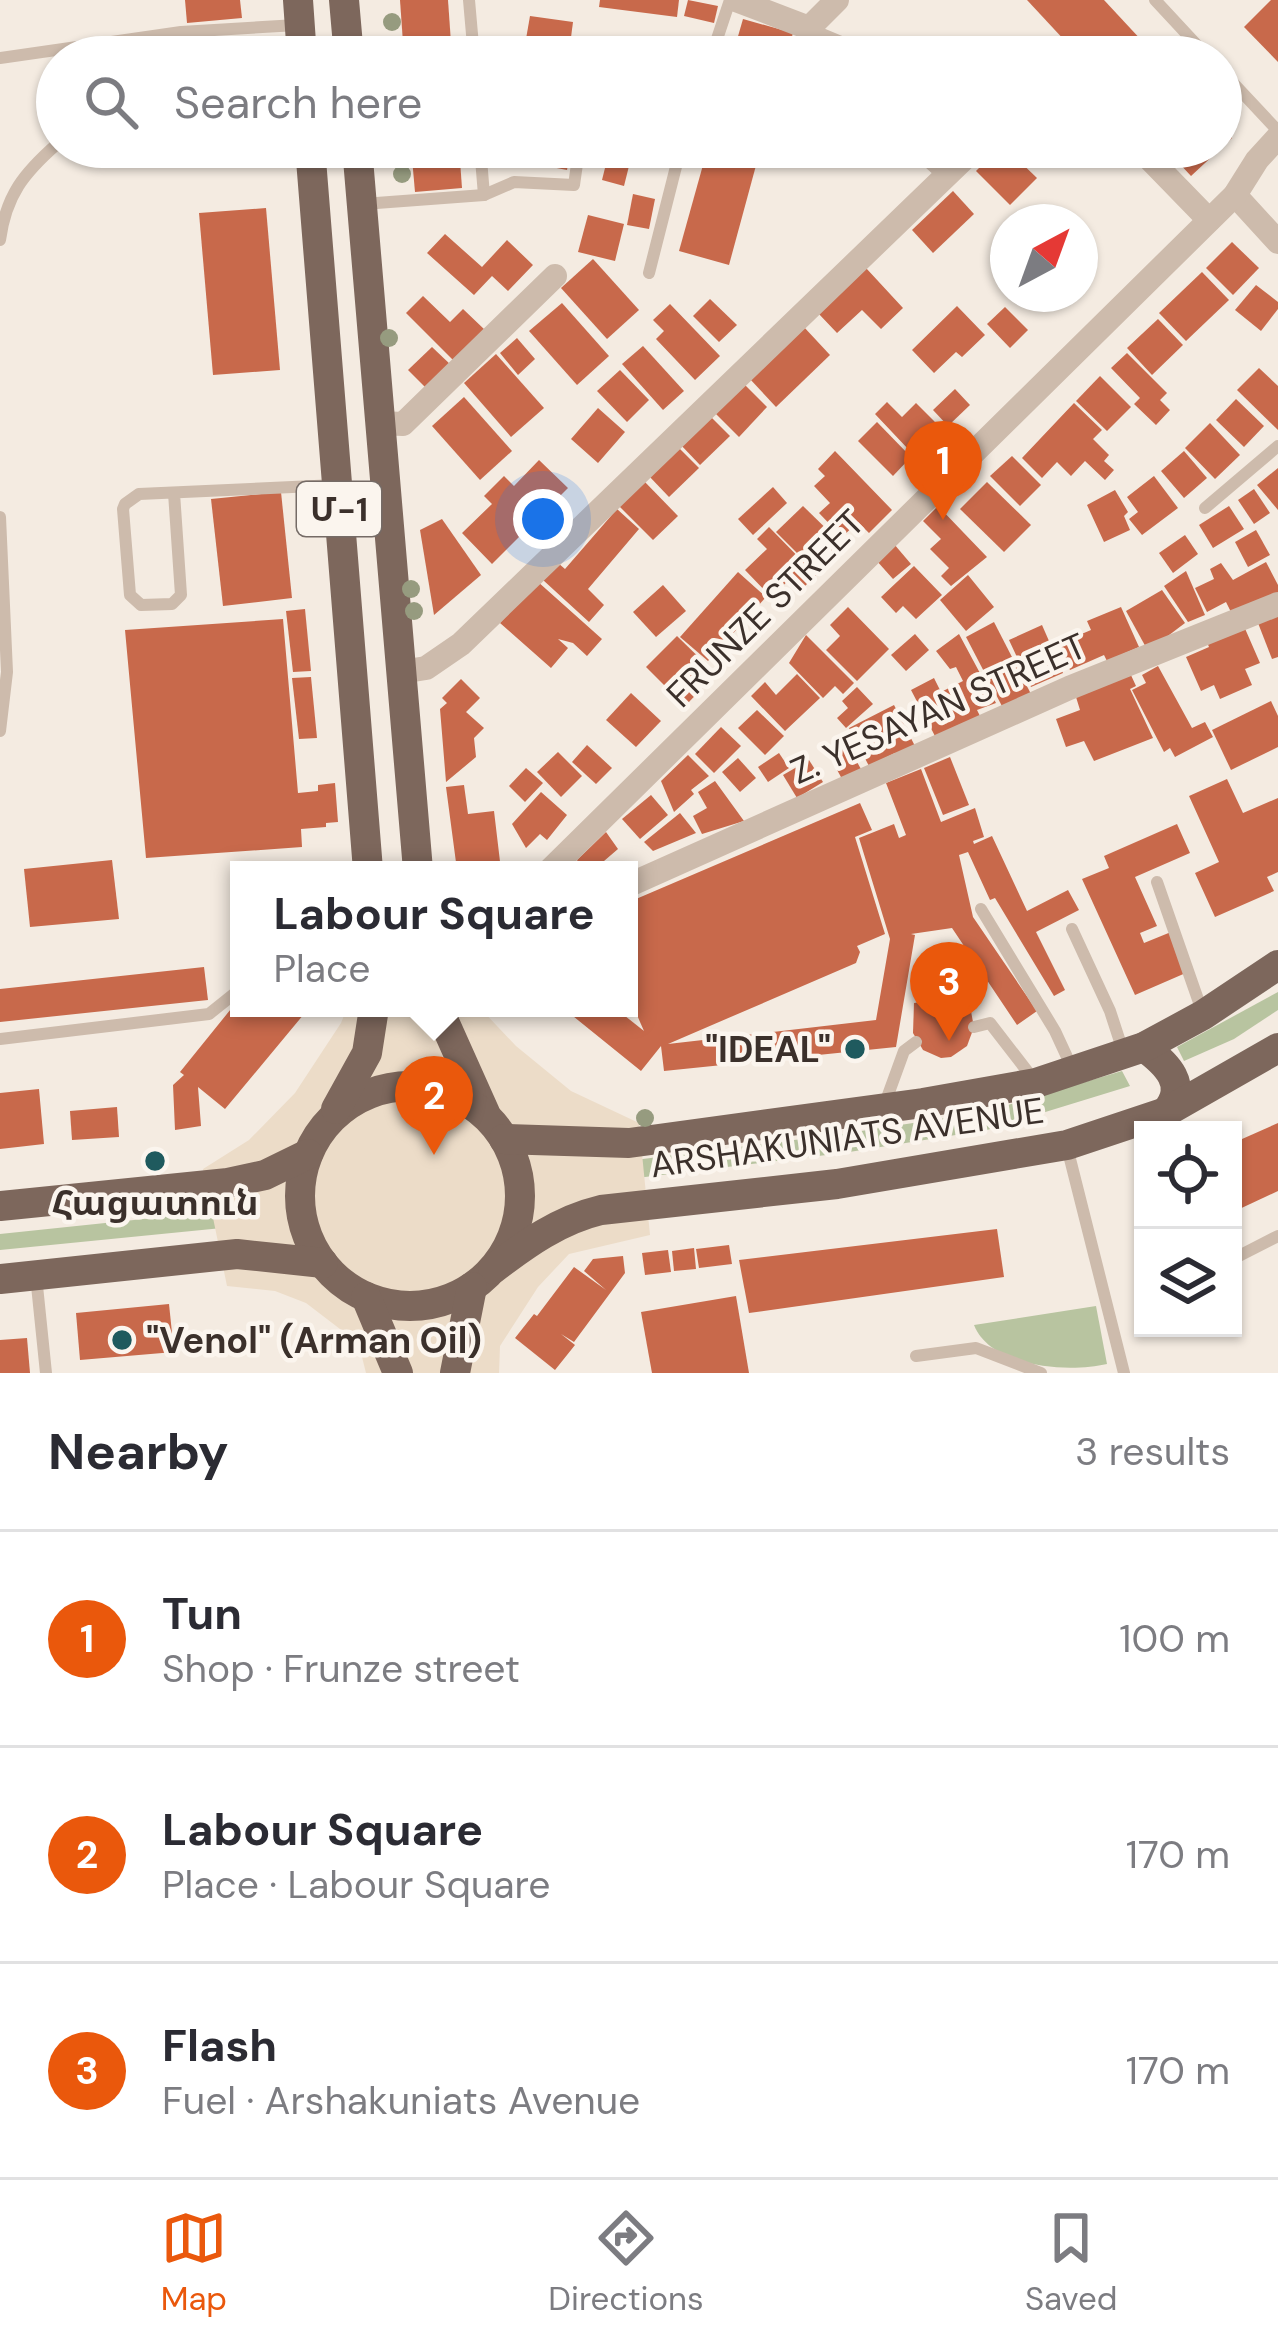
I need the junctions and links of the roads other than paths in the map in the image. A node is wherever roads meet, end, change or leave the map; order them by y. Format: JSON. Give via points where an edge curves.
{"nodes":[{"id":1,"x":344,"y":0,"type":"edge"},
{"id":2,"x":469,"y":0,"type":"edge"},
{"id":3,"x":733,"y":0,"type":"edge"},
{"id":4,"x":837,"y":0,"type":"edge"},
{"id":5,"x":1155,"y":0,"type":"edge"},
{"id":6,"x":809,"y":28,"type":"junction"},
{"id":7,"x":300,"y":33,"type":"edge"},
{"id":8,"x":153,"y":36,"type":"edge"},
{"id":9,"x":347,"y":36,"type":"edge"},
{"id":10,"x":472,"y":36,"type":"edge"},
{"id":11,"x":718,"y":36,"type":"edge"},
{"id":12,"x":828,"y":36,"type":"edge"},
{"id":13,"x":1188,"y":36,"type":"edge"},
{"id":14,"x":36,"y":53,"type":"edge"},
{"id":15,"x":0,"y":58,"type":"edge"},
{"id":16,"x":1242,"y":94,"type":"edge"},
{"id":17,"x":1278,"y":134,"type":"edge"},
{"id":18,"x":36,"y":163,"type":"edge"},
{"id":19,"x":312,"y":168,"type":"edge"},
{"id":20,"x":358,"y":168,"type":"edge"},
{"id":21,"x":482,"y":168,"type":"edge"},
{"id":22,"x":576,"y":168,"type":"edge"},
{"id":23,"x":675,"y":168,"type":"edge"},
{"id":24,"x":935,"y":168,"type":"edge"},
{"id":25,"x":954,"y":168,"type":"edge"},
{"id":26,"x":1158,"y":168,"type":"edge"},
{"id":27,"x":945,"y":177,"type":"junction"},
{"id":28,"x":484,"y":195,"type":"junction"},
{"id":29,"x":1235,"y":195,"type":"junction"},
{"id":30,"x":362,"y":204,"type":"junction"},
{"id":31,"x":1209,"y":220,"type":"junction"},
{"id":32,"x":0,"y":240,"type":"edge"},
{"id":33,"x":1278,"y":242,"type":"edge"},
{"id":34,"x":649,"y":273,"type":"dead end"},
{"id":35,"x":554,"y":276,"type":"dead end"},
{"id":36,"x":380,"y":423,"type":"junction"},
{"id":37,"x":1278,"y":446,"type":"edge"},
{"id":38,"x":337,"y":485,"type":"junction"},
{"id":39,"x":174,"y":493,"type":"junction"},
{"id":40,"x":1205,"y":508,"type":"dead end"},
{"id":41,"x":0,"y":517,"type":"edge"},
{"id":42,"x":1278,"y":604,"type":"edge"},
{"id":43,"x":401,"y":672,"type":"junction"},
{"id":44,"x":0,"y":731,"type":"edge"},
{"id":45,"x":367,"y":861,"type":"edge"},
{"id":46,"x":417,"y":861,"type":"edge"},
{"id":47,"x":559,"y":861,"type":"edge"},
{"id":48,"x":638,"y":881,"type":"edge"},
{"id":49,"x":1156,"y":882,"type":"dead end"},
{"id":50,"x":981,"y":909,"type":"dead end"},
{"id":51,"x":1072,"y":929,"type":"dead end"},
{"id":52,"x":1278,"y":965,"type":"edge"},
{"id":53,"x":230,"y":997,"type":"edge"},
{"id":54,"x":1203,"y":1015,"type":"junction"},
{"id":55,"x":368,"y":1017,"type":"edge"},
{"id":56,"x":441,"y":1017,"type":"edge"},
{"id":57,"x":974,"y":1028,"type":"dead end"},
{"id":58,"x":0,"y":1039,"type":"edge"},
{"id":59,"x":916,"y":1042,"type":"dead end"},
{"id":60,"x":1278,"y":1048,"type":"edge"},
{"id":61,"x":1134,"y":1050,"type":"junction"},
{"id":62,"x":1073,"y":1070,"type":"junction"},
{"id":63,"x":1036,"y":1082,"type":"junction"},
{"id":64,"x":883,"y":1107,"type":"junction"},
{"id":65,"x":1166,"y":1112,"type":"junction"},
{"id":66,"x":331,"y":1119,"type":"junction"},
{"id":67,"x":1155,"y":1121,"type":"edge"},
{"id":68,"x":496,"y":1128,"type":"junction"},
{"id":69,"x":1134,"y":1135,"type":"edge"},
{"id":70,"x":1067,"y":1145,"type":"junction"},
{"id":71,"x":308,"y":1154,"type":"junction"},
{"id":72,"x":0,"y":1206,"type":"edge"},
{"id":73,"x":1278,"y":1236,"type":"edge"},
{"id":74,"x":1242,"y":1254,"type":"edge"},
{"id":75,"x":323,"y":1263,"type":"junction"},
{"id":76,"x":36,"y":1275,"type":"junction"},
{"id":77,"x":482,"y":1278,"type":"junction"},
{"id":78,"x":0,"y":1279,"type":"edge"},
{"id":79,"x":366,"y":1297,"type":"junction"},
{"id":80,"x":916,"y":1356,"type":"dead end"},
{"id":81,"x":46,"y":1373,"type":"edge"},
{"id":82,"x":398,"y":1373,"type":"edge"},
{"id":83,"x":455,"y":1373,"type":"edge"},
{"id":84,"x":1041,"y":1373,"type":"edge"},
{"id":85,"x":1124,"y":1373,"type":"edge"}],
"edges":[{"from":1,"to":9,"type":"main road"},
{"from":2,"to":10,"type":"lane"},
{"from":3,"to":6,"type":"street"},
{"from":3,"to":11,"type":"lane"},
{"from":4,"to":6,"type":"street"},
{"from":5,"to":13,"type":"lane"},
{"from":6,"to":12,"type":"lane"},
{"from":7,"to":8,"type":"lane"},
{"from":14,"to":15,"type":"lane"},
{"from":16,"to":17,"type":"lane"},
{"from":17,"to":29,"type":"street","name":"FRUNZE STREET"},
{"from":18,"to":32,"type":"lane","via":[[3,216]]},
{"from":19,"to":38,"type":"main road","number":"Մ-1"},
{"from":20,"to":30,"type":"main road","number":"Մ-1"},
{"from":21,"to":28,"type":"lane"},
{"from":22,"to":28,"type":"lane","via":[[574,185],[514,182]]},
{"from":23,"to":34,"type":"lane"},
{"from":24,"to":27,"type":"lane"},
{"from":25,"to":27,"type":"street"},
{"from":26,"to":31,"type":"street"},
{"from":27,"to":43,"type":"street","via":[[460,644],[426,668]]},
{"from":28,"to":30,"type":"lane"},
{"from":29,"to":31,"type":"street","name":"FRUNZE STREET"},
{"from":29,"to":33,"type":"street"},
{"from":30,"to":36,"type":"main road","number":"Մ-1"},
{"from":31,"to":47,"type":"street","name":"FRUNZE STREET"},
{"from":35,"to":36,"type":"street","via":[[403,424]]},
{"from":36,"to":43,"type":"main road","number":"Մ-1"},
{"from":37,"to":40,"type":"lane"},
{"from":38,"to":39,"type":"lane"},
{"from":38,"to":45,"type":"main road","number":"Մ-1"},
{"from":39,"to":39,"type":"lane","via":[[139,494],[124,504],[130,595],[141,604],[172,604],[181,596]]},
{"from":41,"to":44,"type":"lane","via":[[7,672]]},
{"from":42,"to":48,"type":"street","name":"Z. YESAYAN STREET"},
{"from":43,"to":46,"type":"main road","number":"Մ-1"},
{"from":49,"to":54,"type":"lane"},
{"from":50,"to":62,"type":"lane"},
{"from":51,"to":61,"type":"lane"},
{"from":52,"to":54,"type":"main road","name":"ARSHAKUNIATS AVENUE"},
{"from":53,"to":58,"type":"lane","via":[[209,1013]]},
{"from":54,"to":61,"type":"main road","name":"ARSHAKUNIATS AVENUE"},
{"from":55,"to":66,"type":"main road","via":[[367,1053]]},
{"from":56,"to":68,"type":"main road"},
{"from":57,"to":63,"type":"lane","via":[[990,1023]]},
{"from":59,"to":64,"type":"lane","via":[[904,1051]]},
{"from":60,"to":65,"type":"main road","name":"ARSHAKUNIATS AVENUE"},
{"from":61,"to":62,"type":"main road","name":"ARSHAKUNIATS AVENUE"},
{"from":61,"to":65,"type":"main road","via":[[1171,1069],[1175,1102]]},
{"from":62,"to":63,"type":"main road","name":"ARSHAKUNIATS AVENUE"},
{"from":63,"to":64,"type":"main road","name":"ARSHAKUNIATS AVENUE"},
{"from":64,"to":68,"type":"main road","name":"ARSHAKUNIATS AVENUE","via":[[629,1143],[558,1144]]},
{"from":65,"to":67,"type":"main road","name":"ARSHAKUNIATS AVENUE"},
{"from":66,"to":68,"type":"main road","via":[[358,1098],[426,1087],[460,1097]]},
{"from":66,"to":71,"type":"main road"},
{"from":68,"to":77,"type":"main road","via":[[516,1164],[518,1220]]},
{"from":69,"to":70,"type":"main road","name":"ARSHAKUNIATS AVENUE"},
{"from":70,"to":77,"type":"main road","name":"ARSHAKUNIATS AVENUE","via":[[856,1182],[601,1210],[531,1240]]},
{"from":70,"to":85,"type":"lane"},
{"from":71,"to":72,"type":"main road","via":[[228,1183]]},
{"from":71,"to":75,"type":"main road","via":[[301,1210]]},
{"from":73,"to":74,"type":"lane"},
{"from":75,"to":76,"type":"main road","via":[[238,1254]]},
{"from":75,"to":79,"type":"main road"},
{"from":76,"to":78,"type":"main road"},
{"from":76,"to":81,"type":"lane"},
{"from":77,"to":79,"type":"main road","via":[[420,1306]]},
{"from":77,"to":83,"type":"main road"},
{"from":79,"to":82,"type":"main road"},
{"from":80,"to":84,"type":"lane","via":[[976,1348]]}]}
